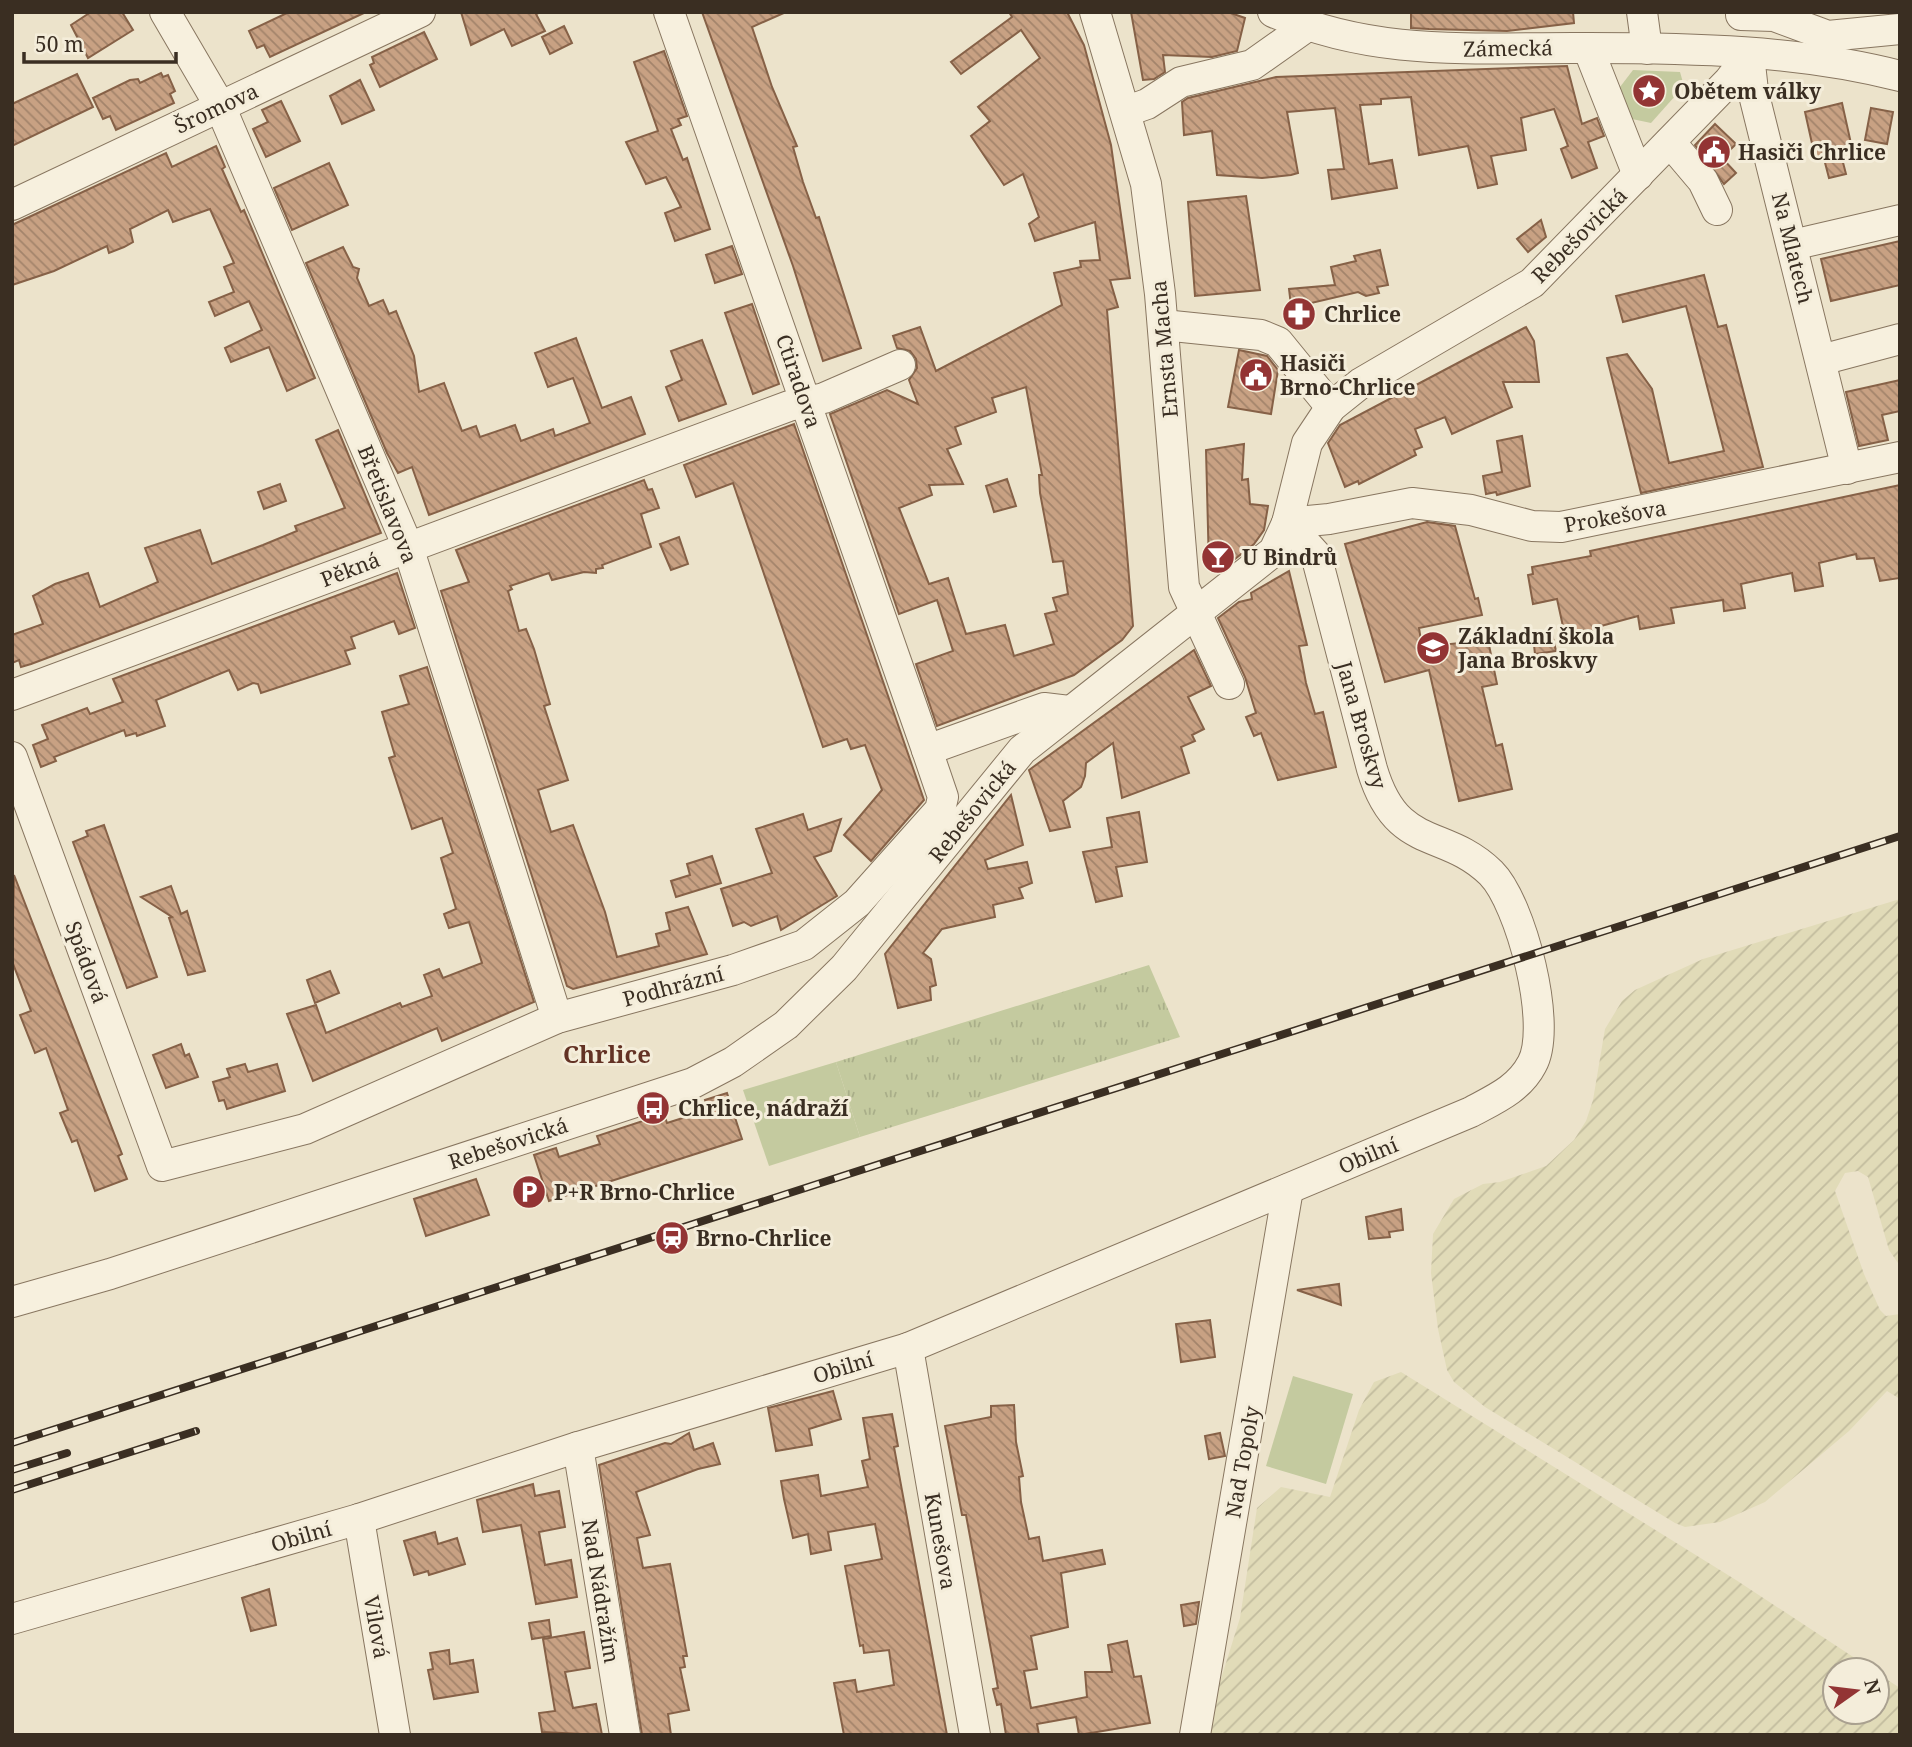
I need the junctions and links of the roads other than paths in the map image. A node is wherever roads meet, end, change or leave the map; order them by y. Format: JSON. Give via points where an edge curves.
{"nodes":[{"id":1,"x":165,"y":12,"type":"edge"},
{"id":2,"x":420,"y":12,"type":"edge"},
{"id":3,"x":669,"y":12,"type":"edge"},
{"id":4,"x":1095,"y":12,"type":"edge"},
{"id":5,"x":1273,"y":12,"type":"edge"},
{"id":6,"x":1642,"y":12,"type":"edge"},
{"id":7,"x":1741,"y":15,"type":"dead end"},
{"id":8,"x":1306,"y":27,"type":"junction"},
{"id":9,"x":1900,"y":29,"type":"edge"},
{"id":10,"x":1831,"y":36,"type":"edge"},
{"id":11,"x":1588,"y":48,"type":"junction"},
{"id":12,"x":1647,"y":49,"type":"junction"},
{"id":13,"x":1749,"y":55,"type":"junction"},
{"id":14,"x":1900,"y":76,"type":"edge"},
{"id":15,"x":219,"y":106,"type":"junction"},
{"id":16,"x":1127,"y":111,"type":"junction"},
{"id":17,"x":1670,"y":142,"type":"junction"},
{"id":18,"x":1638,"y":175,"type":"junction"},
{"id":19,"x":12,"y":205,"type":"edge"},
{"id":20,"x":1717,"y":210,"type":"dead end"},
{"id":21,"x":1900,"y":220,"type":"edge"},
{"id":22,"x":1792,"y":245,"type":"junction"},
{"id":23,"x":1163,"y":325,"type":"junction"},
{"id":24,"x":1900,"y":340,"type":"edge"},
{"id":25,"x":1821,"y":360,"type":"junction"},
{"id":26,"x":900,"y":365,"type":"dead end"},
{"id":27,"x":806,"y":402,"type":"junction"},
{"id":28,"x":1331,"y":407,"type":"junction"},
{"id":29,"x":1900,"y":457,"type":"edge"},
{"id":30,"x":1847,"y":469,"type":"junction"},
{"id":31,"x":1287,"y":523,"type":"junction"},
{"id":32,"x":408,"y":547,"type":"junction"},
{"id":33,"x":1197,"y":611,"type":"junction"},
{"id":34,"x":1229,"y":684,"type":"dead end"},
{"id":35,"x":12,"y":695,"type":"edge"},
{"id":36,"x":1069,"y":711,"type":"junction"},
{"id":37,"x":927,"y":750,"type":"junction"},
{"id":38,"x":12,"y":757,"type":"edge"},
{"id":39,"x":1526,"y":957,"type":"joint"},
{"id":40,"x":557,"y":1018,"type":"junction"},
{"id":41,"x":162,"y":1167,"type":"joint"},
{"id":42,"x":1288,"y":1189,"type":"junction"},
{"id":43,"x":12,"y":1302,"type":"edge"},
{"id":44,"x":908,"y":1348,"type":"junction"},
{"id":45,"x":578,"y":1447,"type":"junction"},
{"id":46,"x":359,"y":1519,"type":"junction"},
{"id":47,"x":12,"y":1619,"type":"edge"},
{"id":48,"x":395,"y":1735,"type":"edge"},
{"id":49,"x":625,"y":1735,"type":"edge"},
{"id":50,"x":975,"y":1735,"type":"edge"},
{"id":51,"x":1195,"y":1735,"type":"edge"}],
"edges":[{"from":1,"to":15,"type":"street","name":"Břetislavova"},
{"from":2,"to":15,"type":"street","name":"Šromova"},
{"from":3,"to":27,"type":"street","name":"Ctiradova"},
{"from":4,"to":16,"type":"street","name":"Ernsta Macha"},
{"from":5,"to":8,"type":"street","name":"Zámecká"},
{"from":6,"to":12,"type":"street"},
{"from":7,"to":10,"type":"street","via":[[1774,16]]},
{"from":8,"to":11,"type":"street","name":"Zámecká","via":[[1375,44],[1447,49]]},
{"from":8,"to":16,"type":"street","via":[[1251,65],[1181,82]]},
{"from":9,"to":10,"type":"street"},
{"from":10,"to":13,"type":"street","name":"Zámecká"},
{"from":10,"to":14,"type":"street"},
{"from":11,"to":12,"type":"street","name":"Zámecká"},
{"from":11,"to":18,"type":"street"},
{"from":12,"to":13,"type":"street","name":"Zámecká"},
{"from":13,"to":17,"type":"street","name":"Rebešovická"},
{"from":13,"to":22,"type":"street","name":"Na Mlatech","via":[[1753,91]]},
{"from":15,"to":19,"type":"street","name":"Šromova"},
{"from":15,"to":32,"type":"street","name":"Břetislavova"},
{"from":16,"to":23,"type":"street","name":"Ernsta Macha","via":[[1146,184]]},
{"from":17,"to":18,"type":"street","name":"Rebešovická"},
{"from":17,"to":20,"type":"street","via":[[1703,181]]},
{"from":18,"to":28,"type":"street","name":"Rebešovická","via":[[1532,283],[1361,383]]},
{"from":21,"to":22,"type":"street"},
{"from":22,"to":25,"type":"street","name":"Na Mlatech"},
{"from":23,"to":28,"type":"street","via":[[1261,335],[1278,342]]},
{"from":23,"to":33,"type":"street","name":"Ernsta Macha","via":[[1180,561],[1184,587]]},
{"from":24,"to":25,"type":"street"},
{"from":25,"to":30,"type":"street","name":"Na Mlatech"},
{"from":26,"to":27,"type":"street","name":"Pěkná"},
{"from":27,"to":32,"type":"street","name":"Pěkná"},
{"from":27,"to":37,"type":"street","name":"Ctiradova"},
{"from":28,"to":31,"type":"street","name":"Rebešovická","via":[[1307,443]]},
{"from":29,"to":30,"type":"street","name":"Prokešova"},
{"from":30,"to":31,"type":"street","name":"Prokešova","via":[[1561,527],[1532,526],[1471,510],[1412,503]]},
{"from":31,"to":33,"type":"street","name":"Rebešovická","via":[[1269,556]]},
{"from":31,"to":39,"type":"street","name":"Jana Broskvy","via":[[1316,555],[1383,799],[1405,825],[1469,858],[1497,880],[1516,916]]},
{"from":32,"to":35,"type":"street","name":"Pěkná"},
{"from":32,"to":40,"type":"street","name":"Břetislavova"},
{"from":33,"to":34,"type":"street","name":"Ernsta Macha"},
{"from":33,"to":36,"type":"street","name":"Rebešovická"},
{"from":36,"to":37,"type":"street","via":[[1044,708]]},
{"from":36,"to":43,"type":"street","name":"Rebešovická","via":[[1007,766],[844,968],[786,1025],[733,1062],[693,1083]]},
{"from":37,"to":40,"type":"street","name":"Podhrázní","via":[[943,797],[940,810],[857,903],[804,945],[733,970]]},
{"from":38,"to":41,"type":"street","name":"Spádová"},
{"from":39,"to":42,"type":"street","name":"Obilní","via":[[1541,1031],[1532,1063],[1520,1081],[1471,1112]]},
{"from":40,"to":41,"type":"street","name":"Podhrázní","via":[[305,1129]]},
{"from":42,"to":44,"type":"street","name":"Obilní"},
{"from":42,"to":51,"type":"street","name":"Nad Topoly"},
{"from":44,"to":45,"type":"street","name":"Obilní"},
{"from":44,"to":50,"type":"street","name":"Kunešova"},
{"from":45,"to":46,"type":"street","name":"Obilní"},
{"from":45,"to":49,"type":"street","name":"Nad Nádražím"},
{"from":46,"to":47,"type":"street","name":"Obilní"},
{"from":46,"to":48,"type":"street","name":"Vilová"}]}
